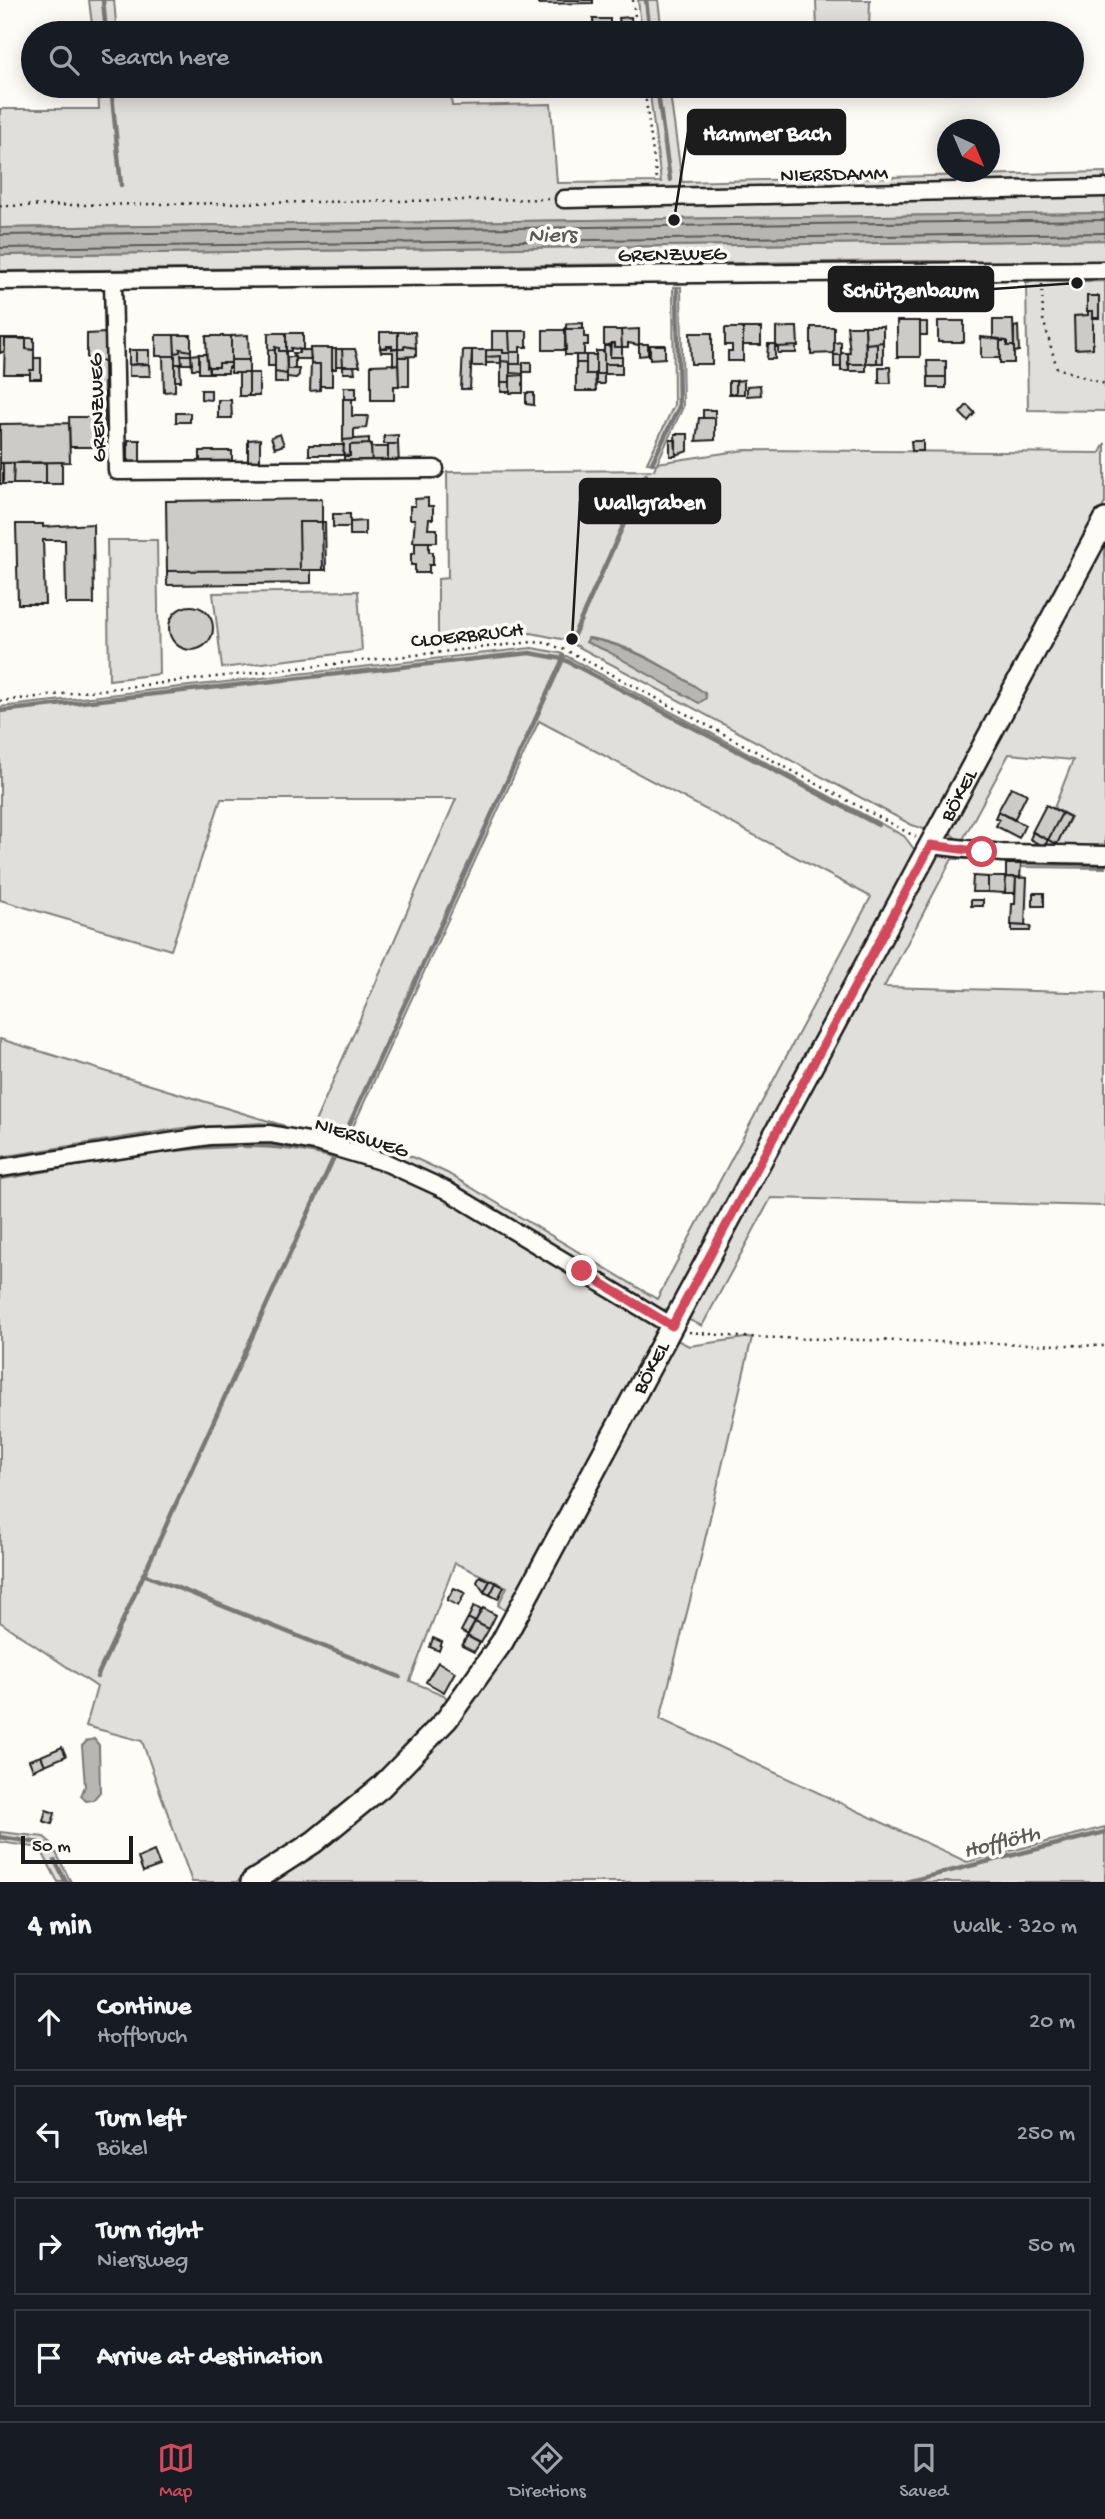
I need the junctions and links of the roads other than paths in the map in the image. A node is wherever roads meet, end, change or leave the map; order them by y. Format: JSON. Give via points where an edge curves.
{"nodes":[{"id":1,"x":1105,"y":188,"type":"edge"},
{"id":2,"x":564,"y":199,"type":"road end"},
{"id":3,"x":1105,"y":270,"type":"edge"},
{"id":4,"x":113,"y":280,"type":"junction"},
{"id":5,"x":0,"y":281,"type":"edge"},
{"id":6,"x":435,"y":469,"type":"dead end"},
{"id":7,"x":1105,"y":520,"type":"edge"},
{"id":8,"x":931,"y":845,"type":"junction"},
{"id":9,"x":1105,"y":855,"type":"edge"},
{"id":10,"x":0,"y":1168,"type":"edge"},
{"id":11,"x":672,"y":1326,"type":"junction"},
{"id":12,"x":253,"y":1882,"type":"edge"}],
"edges":[{"from":1,"to":2,"type":"street","name":"NIERSDAMM"},
{"from":3,"to":4,"type":"street","name":"GRENZWEG"},
{"from":4,"to":5,"type":"street","name":"GRENZWEG"},
{"from":4,"to":6,"type":"street","name":"GRENZWEG","via":[[117,471]]},
{"from":7,"to":8,"type":"main road","name":"BÖKEL"},
{"from":8,"to":9,"type":"street","via":[[1002,853]]},
{"from":8,"to":11,"type":"main road","name":"BÖKEL"},
{"from":10,"to":11,"type":"street","name":"NIERSWEG","via":[[209,1136],[282,1135],[320,1143],[377,1159],[435,1185]]},
{"from":11,"to":12,"type":"main road","name":"BÖKEL","via":[[502,1643],[447,1719],[381,1787],[314,1842]]}]}
